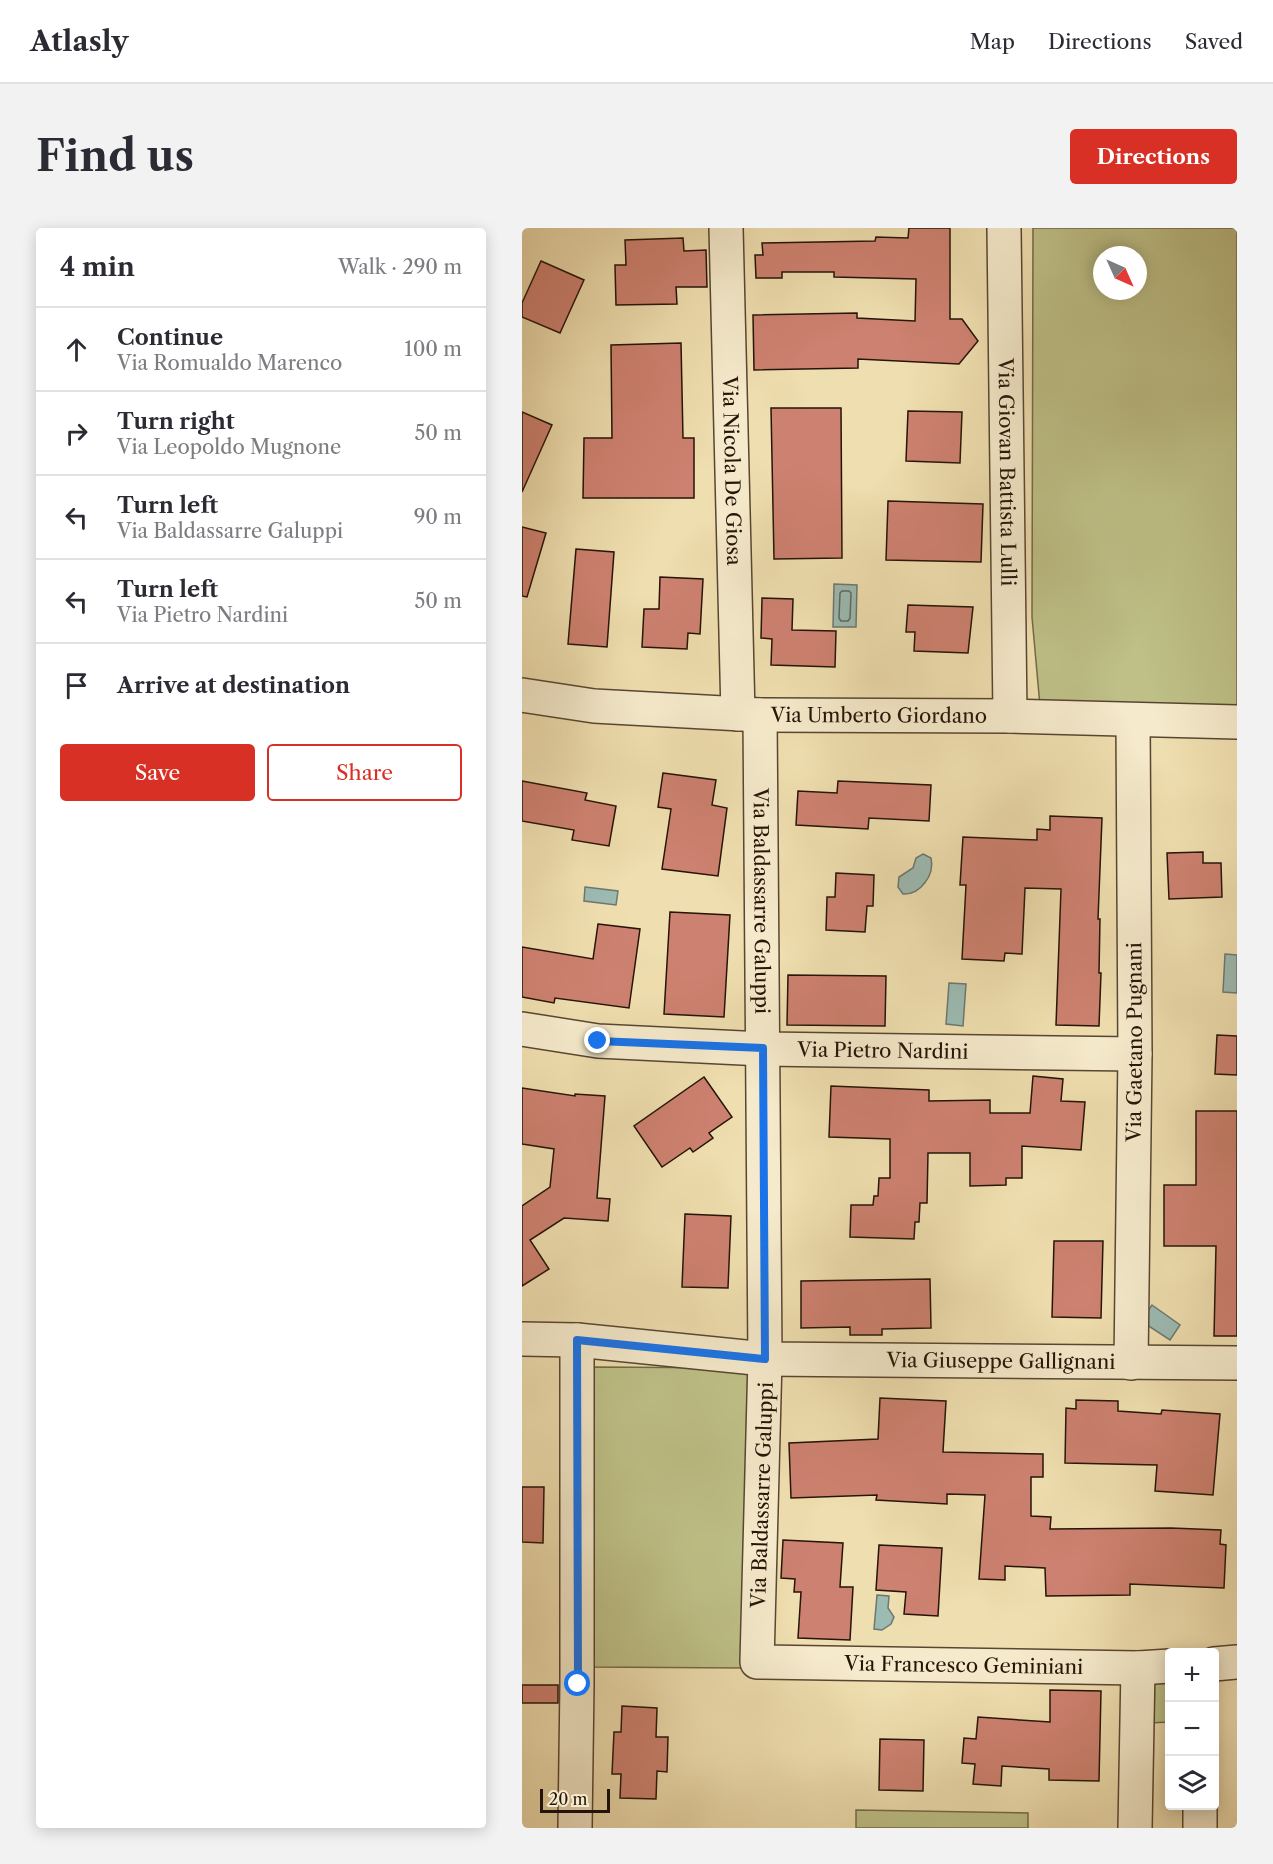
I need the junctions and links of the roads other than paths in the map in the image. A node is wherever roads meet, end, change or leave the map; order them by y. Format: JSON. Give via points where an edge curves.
{"nodes":[{"id":1,"x":726,"y":228,"type":"edge"},
{"id":2,"x":1004,"y":228,"type":"edge"},
{"id":3,"x":522,"y":695,"type":"edge"},
{"id":4,"x":749,"y":714,"type":"junction"},
{"id":5,"x":1010,"y":716,"type":"junction"},
{"id":6,"x":1133,"y":720,"type":"junction"},
{"id":7,"x":1237,"y":722,"type":"edge"},
{"id":8,"x":522,"y":1029,"type":"edge"},
{"id":9,"x":763,"y":1048,"type":"junction"},
{"id":10,"x":1135,"y":1054,"type":"junction"},
{"id":11,"x":522,"y":1339,"type":"edge"},
{"id":12,"x":577,"y":1340,"type":"junction"},
{"id":13,"x":765,"y":1359,"type":"junction"},
{"id":14,"x":1131,"y":1363,"type":"junction"},
{"id":15,"x":1237,"y":1363,"type":"edge"},
{"id":16,"x":757,"y":1662,"type":"joint"},
{"id":17,"x":1237,"y":1662,"type":"edge"},
{"id":18,"x":1219,"y":1664,"type":"edge"},
{"id":19,"x":1154,"y":1667,"type":"edge"},
{"id":20,"x":1200,"y":1810,"type":"edge"},
{"id":21,"x":575,"y":1828,"type":"edge"},
{"id":22,"x":1135,"y":1828,"type":"edge"},
{"id":23,"x":1200,"y":1828,"type":"edge"}],
"edges":[{"from":1,"to":4,"type":"street","name":"Via Nicola De Giosa"},
{"from":2,"to":5,"type":"street","name":"Via Giovan Battista Lulli"},
{"from":3,"to":4,"type":"street","name":"Via Umberto Giordano","via":[[594,706]]},
{"from":4,"to":5,"type":"street","name":"Via Umberto Giordano"},
{"from":4,"to":9,"type":"street","name":"Via Baldassarre Galuppi"},
{"from":5,"to":6,"type":"street","name":"Via Umberto Giordano"},
{"from":6,"to":7,"type":"street","name":"Via Umberto Giordano"},
{"from":6,"to":10,"type":"street","name":"Via Gaetano Pugnani"},
{"from":8,"to":9,"type":"street","name":"Via Pietro Nardini","via":[[598,1041]]},
{"from":9,"to":10,"type":"street","name":"Via Pietro Nardini"},
{"from":9,"to":13,"type":"street","name":"Via Baldassarre Galuppi"},
{"from":10,"to":14,"type":"street","name":"Via Gaetano Pugnani"},
{"from":11,"to":12,"type":"street","name":"Via Giuseppe Gallignani"},
{"from":12,"to":13,"type":"street","name":"Via Giuseppe Gallignani"},
{"from":12,"to":21,"type":"street"},
{"from":13,"to":14,"type":"street","name":"Via Giuseppe Gallignani"},
{"from":13,"to":16,"type":"street","name":"Via Baldassarre Galuppi"},
{"from":14,"to":15,"type":"street","name":"Via Giuseppe Gallignani"},
{"from":16,"to":19,"type":"street","name":"Via Francesco Geminiani"},
{"from":17,"to":18,"type":"street"},
{"from":19,"to":22,"type":"street"},
{"from":20,"to":23,"type":"street"}]}
